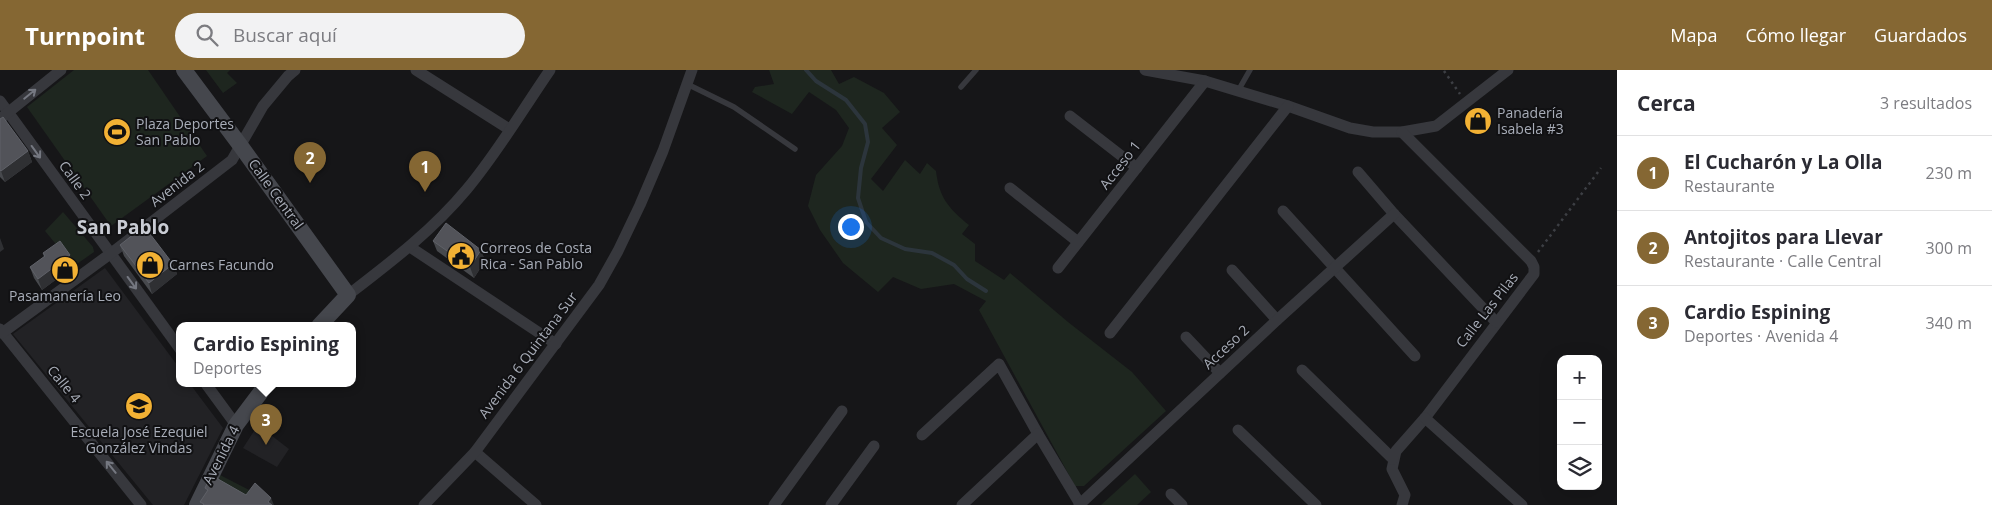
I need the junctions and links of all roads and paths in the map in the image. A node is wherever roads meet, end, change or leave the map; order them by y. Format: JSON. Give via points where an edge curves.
{"nodes":[{"id":1,"x":61,"y":70,"type":"edge"},
{"id":2,"x":184,"y":70,"type":"edge"},
{"id":3,"x":295,"y":70,"type":"edge"},
{"id":4,"x":416,"y":70,"type":"edge"},
{"id":5,"x":550,"y":70,"type":"edge"},
{"id":6,"x":692,"y":70,"type":"edge"},
{"id":7,"x":976,"y":70,"type":"edge"},
{"id":8,"x":1145,"y":70,"type":"edge"},
{"id":9,"x":1250,"y":70,"type":"edge"},
{"id":10,"x":1508,"y":70,"type":"edge"},
{"id":11,"x":1444,"y":71,"type":"edge"},
{"id":12,"x":1205,"y":81,"type":"junction"},
{"id":13,"x":687,"y":84,"type":"junction"},
{"id":14,"x":961,"y":88,"type":"dead end"},
{"id":15,"x":1238,"y":91,"type":"junction"},
{"id":16,"x":0,"y":100,"type":"edge"},
{"id":17,"x":1466,"y":104,"type":"junction"},
{"id":18,"x":1288,"y":106,"type":"junction"},
{"id":19,"x":4,"y":116,"type":"edge"},
{"id":20,"x":1070,"y":116,"type":"dead end"},
{"id":21,"x":510,"y":129,"type":"junction"},
{"id":22,"x":1402,"y":132,"type":"junction"},
{"id":23,"x":240,"y":145,"type":"junction"},
{"id":24,"x":795,"y":149,"type":"dead end"},
{"id":25,"x":1137,"y":168,"type":"junction"},
{"id":26,"x":1602,"y":168,"type":"dead end"},
{"id":27,"x":1358,"y":172,"type":"dead end"},
{"id":28,"x":1010,"y":188,"type":"dead end"},
{"id":29,"x":1284,"y":211,"type":"dead end"},
{"id":30,"x":1394,"y":214,"type":"junction"},
{"id":31,"x":1078,"y":242,"type":"junction"},
{"id":32,"x":410,"y":247,"type":"junction"},
{"id":33,"x":110,"y":254,"type":"junction"},
{"id":34,"x":1531,"y":261,"type":"junction"},
{"id":35,"x":1058,"y":268,"type":"dead end"},
{"id":36,"x":1334,"y":268,"type":"junction"},
{"id":37,"x":1232,"y":270,"type":"dead end"},
{"id":38,"x":348,"y":295,"type":"junction"},
{"id":39,"x":1277,"y":320,"type":"junction"},
{"id":40,"x":323,"y":322,"type":"edge"},
{"id":41,"x":1496,"y":322,"type":"junction"},
{"id":42,"x":1,"y":331,"type":"edge"},
{"id":43,"x":1110,"y":333,"type":"dead end"},
{"id":44,"x":1186,"y":337,"type":"dead end"},
{"id":45,"x":176,"y":343,"type":"edge"},
{"id":46,"x":556,"y":344,"type":"junction"},
{"id":47,"x":1415,"y":356,"type":"dead end"},
{"id":48,"x":1302,"y":370,"type":"dead end"},
{"id":49,"x":1220,"y":374,"type":"junction"},
{"id":50,"x":208,"y":387,"type":"edge"},
{"id":51,"x":266,"y":387,"type":"edge"},
{"id":52,"x":842,"y":411,"type":"dead end"},
{"id":53,"x":1425,"y":418,"type":"junction"},
{"id":54,"x":236,"y":425,"type":"junction"},
{"id":55,"x":1238,"y":430,"type":"dead end"},
{"id":56,"x":1038,"y":434,"type":"junction"},
{"id":57,"x":922,"y":435,"type":"dead end"},
{"id":58,"x":874,"y":446,"type":"dead end"},
{"id":59,"x":475,"y":452,"type":"junction"},
{"id":60,"x":1393,"y":459,"type":"junction"},
{"id":61,"x":1171,"y":494,"type":"dead end"},
{"id":62,"x":142,"y":505,"type":"edge"},
{"id":63,"x":197,"y":505,"type":"edge"},
{"id":64,"x":424,"y":505,"type":"edge"},
{"id":65,"x":536,"y":505,"type":"edge"},
{"id":66,"x":774,"y":505,"type":"edge"},
{"id":67,"x":831,"y":505,"type":"edge"},
{"id":68,"x":962,"y":505,"type":"edge"},
{"id":69,"x":1079,"y":505,"type":"edge"},
{"id":70,"x":1182,"y":505,"type":"edge"},
{"id":71,"x":1316,"y":505,"type":"edge"},
{"id":72,"x":1402,"y":505,"type":"edge"},
{"id":73,"x":1522,"y":505,"type":"edge"}],
"edges":[{"from":19,"to":1,"type":"street","one_way":true},
{"from":2,"to":23,"type":"main road","name":"Calle Central"},
{"from":3,"to":23,"type":"street","name":"Avenida 2","via":[[263,106]]},
{"from":4,"to":21,"type":"street"},
{"from":5,"to":21,"type":"street"},
{"from":6,"to":13,"type":"street","name":"Avenida 6 Quintana Sur"},
{"from":7,"to":14,"type":"lane"},
{"from":8,"to":12,"type":"street"},
{"from":9,"to":15,"type":"lane"},
{"from":10,"to":17,"type":"street"},
{"from":11,"to":17,"type":"path"},
{"from":12,"to":15,"type":"street"},
{"from":12,"to":25,"type":"street","name":"Acceso 1"},
{"from":13,"to":24,"type":"lane","via":[[734,106]]},
{"from":13,"to":46,"type":"street","name":"Avenida 6 Quintana Sur","via":[[663,151],[618,251],[599,285]]},
{"from":15,"to":18,"type":"street"},
{"from":16,"to":19,"type":"street","name":"Calle 2"},
{"from":17,"to":22,"type":"street","via":[[1436,126]]},
{"from":18,"to":22,"type":"street","via":[[1350,128]]},
{"from":18,"to":43,"type":"street"},
{"from":19,"to":33,"type":"street","name":"Calle 2","one_way":true},
{"from":20,"to":25,"type":"street"},
{"from":21,"to":32,"type":"street","via":[[468,188]]},
{"from":22,"to":34,"type":"street","name":"Calle Las Pilas"},
{"from":23,"to":33,"type":"street","name":"Avenida 2","via":[[232,160]]},
{"from":23,"to":38,"type":"main road","name":"Calle Central"},
{"from":25,"to":31,"type":"street","name":"Acceso 1"},
{"from":26,"to":34,"type":"path"},
{"from":27,"to":30,"type":"street"},
{"from":28,"to":31,"type":"street"},
{"from":29,"to":36,"type":"street"},
{"from":30,"to":36,"type":"street","name":"Acceso 2"},
{"from":30,"to":41,"type":"street"},
{"from":31,"to":35,"type":"street","name":"Acceso 1"},
{"from":32,"to":38,"type":"street"},
{"from":32,"to":46,"type":"street"},
{"from":33,"to":42,"type":"street","name":"Avenida 2"},
{"from":33,"to":45,"type":"street","name":"Calle 2","one_way":true},
{"from":34,"to":41,"type":"street","name":"Calle Las Pilas","via":[[1534,274]]},
{"from":36,"to":39,"type":"street","name":"Acceso 2"},
{"from":36,"to":47,"type":"street"},
{"from":37,"to":39,"type":"street"},
{"from":38,"to":40,"type":"main road"},
{"from":39,"to":49,"type":"street","name":"Acceso 2"},
{"from":41,"to":53,"type":"street","name":"Calle Las Pilas"},
{"from":62,"to":42,"type":"street","name":"Calle 4","one_way":true},
{"from":44,"to":49,"type":"street"},
{"from":46,"to":59,"type":"street","name":"Avenida 6 Quintana Sur"},
{"from":48,"to":60,"type":"street"},
{"from":49,"to":69,"type":"street","name":"Acceso 2"},
{"from":50,"to":54,"type":"street"},
{"from":51,"to":54,"type":"main road","name":"Avenida 4"},
{"from":52,"to":66,"type":"street"},
{"from":53,"to":60,"type":"street","name":"Calle Las Pilas","via":[[1396,451]]},
{"from":53,"to":73,"type":"street"},
{"from":54,"to":63,"type":"main road","name":"Avenida 4"},
{"from":55,"to":71,"type":"street"},
{"from":56,"to":57,"type":"street","via":[[999,364]]},
{"from":56,"to":68,"type":"street"},
{"from":56,"to":69,"type":"street"},
{"from":58,"to":67,"type":"street"},
{"from":59,"to":64,"type":"street","name":"Avenida 6 Quintana Sur"},
{"from":59,"to":65,"type":"street"},
{"from":60,"to":72,"type":"street","via":[[1392,469],[1404,495]]},
{"from":61,"to":70,"type":"street"}]}
